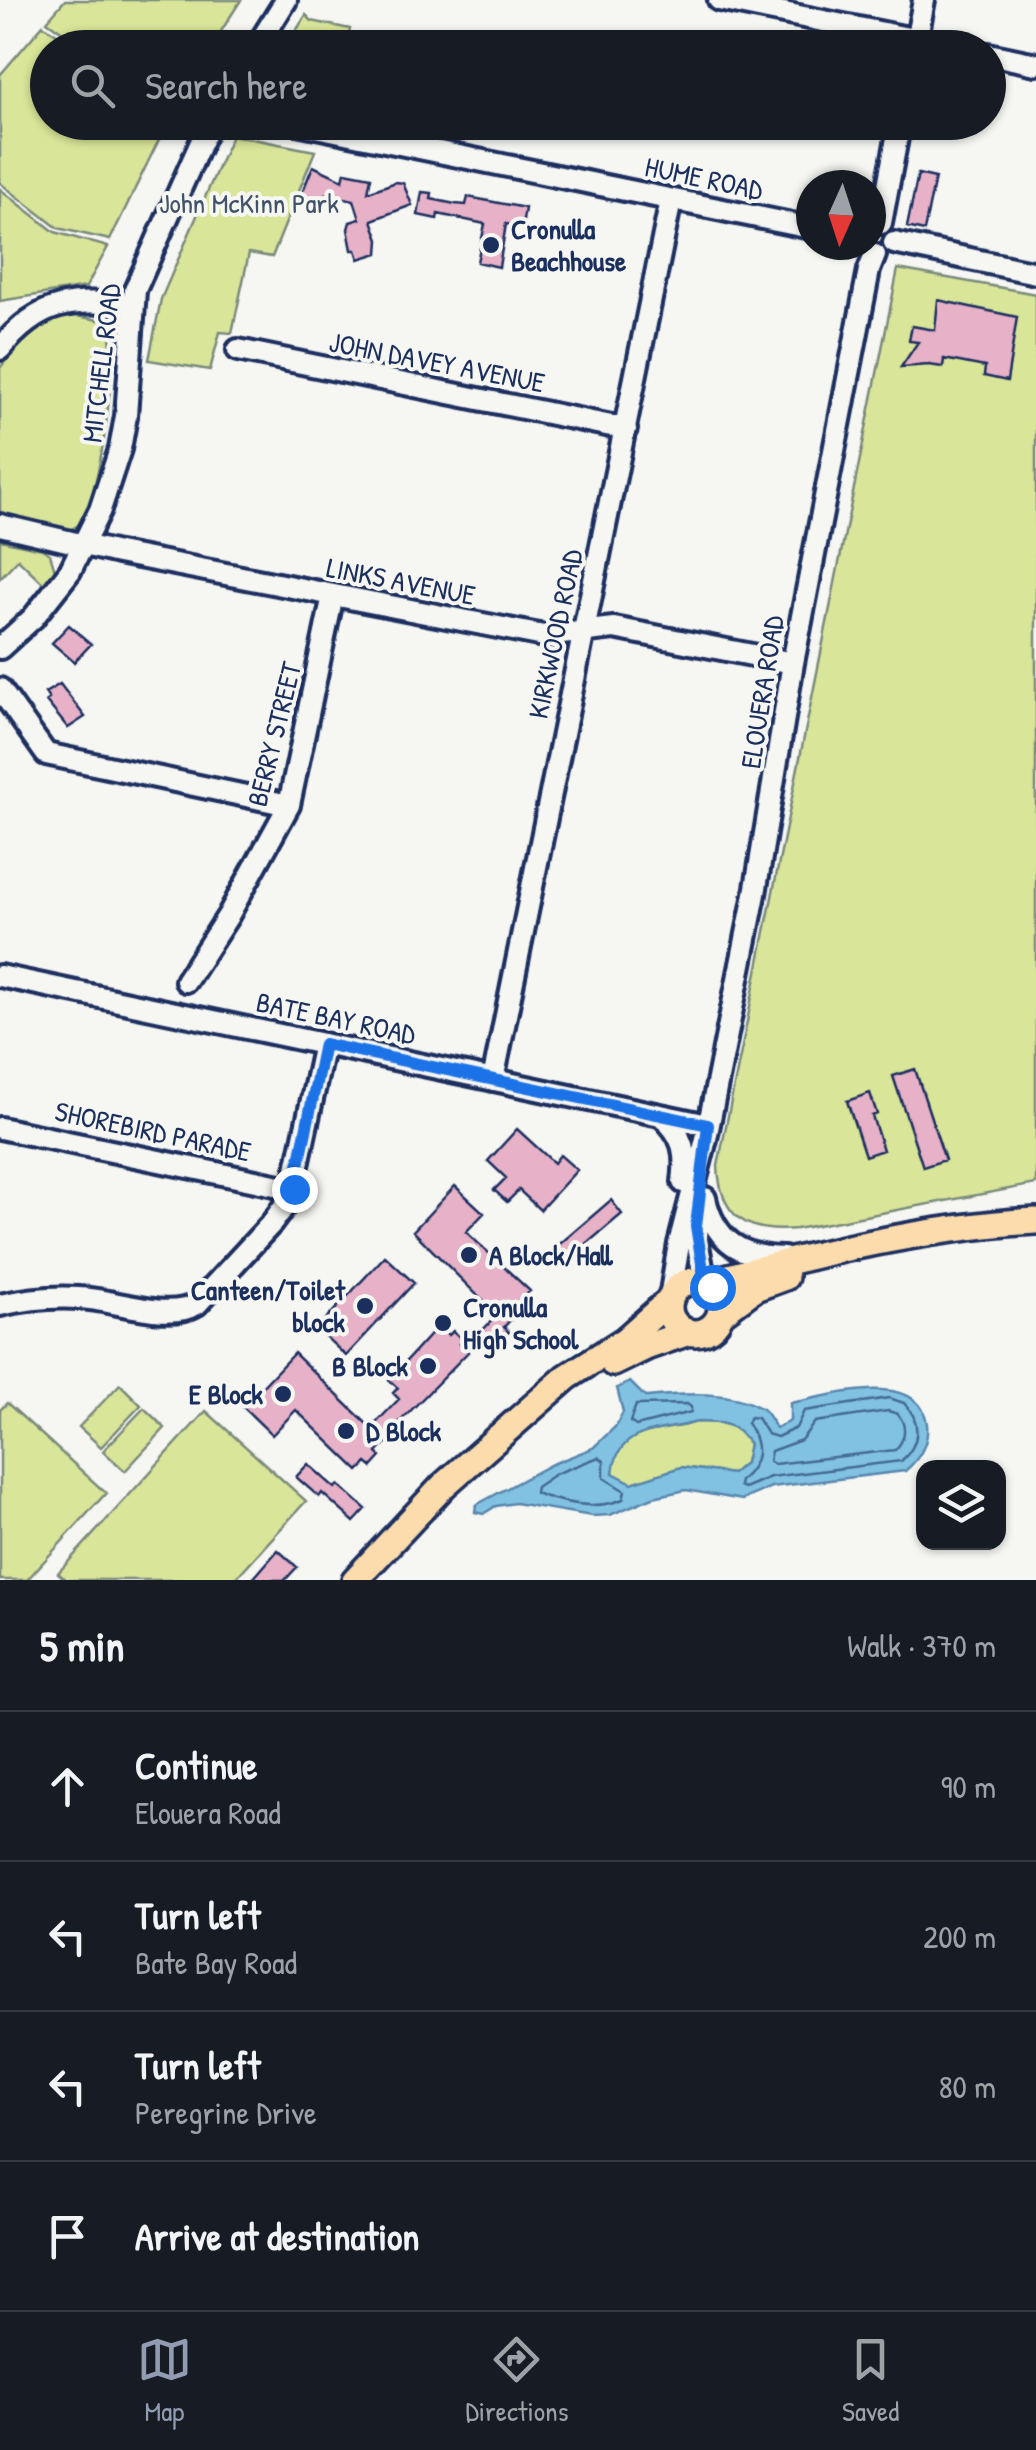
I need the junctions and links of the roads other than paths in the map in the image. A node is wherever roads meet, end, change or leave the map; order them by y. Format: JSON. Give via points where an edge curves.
{"nodes":[{"id":1,"x":286,"y":0,"type":"edge"},
{"id":2,"x":719,"y":0,"type":"edge"},
{"id":3,"x":924,"y":0,"type":"edge"},
{"id":4,"x":267,"y":30,"type":"edge"},
{"id":5,"x":856,"y":30,"type":"edge"},
{"id":6,"x":918,"y":30,"type":"edge"},
{"id":7,"x":1006,"y":58,"type":"edge"},
{"id":8,"x":1036,"y":64,"type":"edge"},
{"id":9,"x":202,"y":140,"type":"edge"},
{"id":10,"x":379,"y":140,"type":"edge"},
{"id":11,"x":896,"y":140,"type":"edge"},
{"id":12,"x":886,"y":181,"type":"edge"},
{"id":13,"x":671,"y":200,"type":"junction"},
{"id":14,"x":796,"y":225,"type":"edge"},
{"id":15,"x":886,"y":228,"type":"edge"},
{"id":16,"x":894,"y":243,"type":"junction"},
{"id":17,"x":886,"y":251,"type":"edge"},
{"id":18,"x":870,"y":260,"type":"edge"},
{"id":19,"x":1036,"y":273,"type":"edge"},
{"id":20,"x":132,"y":306,"type":"junction"},
{"id":21,"x":0,"y":349,"type":"edge"},
{"id":22,"x":238,"y":350,"type":"dead end"},
{"id":23,"x":626,"y":428,"type":"junction"},
{"id":24,"x":0,"y":525,"type":"edge"},
{"id":25,"x":86,"y":543,"type":"junction"},
{"id":26,"x":334,"y":596,"type":"junction"},
{"id":27,"x":583,"y":632,"type":"junction"},
{"id":28,"x":0,"y":648,"type":"edge"},
{"id":29,"x":792,"y":663,"type":"junction"},
{"id":30,"x":0,"y":689,"type":"edge"},
{"id":31,"x":289,"y":805,"type":"junction"},
{"id":32,"x":0,"y":976,"type":"edge"},
{"id":33,"x":186,"y":981,"type":"dead end"},
{"id":34,"x":324,"y":1044,"type":"junction"},
{"id":35,"x":493,"y":1080,"type":"junction"},
{"id":36,"x":660,"y":1114,"type":"junction"},
{"id":37,"x":0,"y":1128,"type":"edge"},
{"id":38,"x":707,"y":1132,"type":"junction"},
{"id":39,"x":703,"y":1180,"type":"junction"},
{"id":40,"x":294,"y":1189,"type":"junction"},
{"id":41,"x":1036,"y":1221,"type":"edge"},
{"id":42,"x":1036,"y":1235,"type":"edge"},
{"id":43,"x":679,"y":1244,"type":"junction"},
{"id":44,"x":798,"y":1257,"type":"junction"},
{"id":45,"x":706,"y":1283,"type":"junction"},
{"id":46,"x":670,"y":1299,"type":"junction"},
{"id":47,"x":0,"y":1305,"type":"edge"},
{"id":48,"x":720,"y":1314,"type":"junction"},
{"id":49,"x":689,"y":1332,"type":"junction"},
{"id":50,"x":546,"y":1397,"type":"junction"},
{"id":51,"x":355,"y":1580,"type":"edge"}],
"edges":[{"from":1,"to":4,"type":"street"},
{"from":2,"to":5,"type":"street"},
{"from":3,"to":6,"type":"street"},
{"from":7,"to":8,"type":"street"},
{"from":9,"to":20,"type":"street","name":"MITCHELL ROAD","via":[[144,263]]},
{"from":10,"to":13,"type":"street","name":"HUME ROAD"},
{"from":11,"to":12,"type":"street"},
{"from":13,"to":14,"type":"street","name":"HUME ROAD"},
{"from":13,"to":23,"type":"street","name":"KIRKWOOD ROAD"},
{"from":15,"to":16,"type":"street","via":[[894,232]]},
{"from":16,"to":17,"type":"street"},
{"from":16,"to":19,"type":"street"},
{"from":18,"to":29,"type":"street","name":"ELOUERA ROAD"},
{"from":20,"to":21,"type":"street","via":[[60,304],[26,321]]},
{"from":20,"to":25,"type":"street","name":"MITCHELL ROAD","via":[[120,449]]},
{"from":22,"to":23,"type":"street","name":"JOHN DAVEY AVENUE"},
{"from":23,"to":27,"type":"street","name":"KIRKWOOD ROAD"},
{"from":24,"to":25,"type":"street","name":"LINKS AVENUE"},
{"from":25,"to":26,"type":"street","name":"LINKS AVENUE"},
{"from":25,"to":28,"type":"street","name":"MITCHELL ROAD","via":[[50,598]]},
{"from":26,"to":27,"type":"street","name":"LINKS AVENUE","via":[[544,636]]},
{"from":26,"to":31,"type":"street","name":"BERRY STREET"},
{"from":27,"to":29,"type":"street","name":"LINKS AVENUE","via":[[634,631]]},
{"from":27,"to":35,"type":"street","name":"KIRKWOOD ROAD"},
{"from":29,"to":38,"type":"street","name":"ELOUERA ROAD"},
{"from":30,"to":31,"type":"street","via":[[46,754]]},
{"from":31,"to":33,"type":"street","name":"BERRY STREET"},
{"from":32,"to":34,"type":"street","name":"BATE BAY ROAD"},
{"from":34,"to":35,"type":"street","name":"BATE BAY ROAD"},
{"from":34,"to":40,"type":"street"},
{"from":35,"to":36,"type":"street","name":"BATE BAY ROAD"},
{"from":36,"to":38,"type":"street","name":"BATE BAY ROAD"},
{"from":36,"to":43,"type":"street","via":[[674,1127],[687,1158]]},
{"from":37,"to":40,"type":"street","name":"SHOREBIRD PARADE"},
{"from":38,"to":39,"type":"street","name":"ELOUERA ROAD"},
{"from":38,"to":43,"type":"street","name":"ELOUERA ROAD"},
{"from":39,"to":44,"type":"street","via":[[708,1215],[725,1240],[749,1254]]},
{"from":39,"to":45,"type":"street","name":"ELOUERA ROAD","via":[[696,1240]]},
{"from":40,"to":47,"type":"street","via":[[272,1224],[187,1310],[84,1298]]},
{"from":41,"to":44,"type":"main road","via":[[932,1231]]},
{"from":42,"to":48,"type":"main road","via":[[940,1244],[800,1273],[754,1288]]},
{"from":43,"to":46,"type":"street","name":"ELOUERA ROAD"},
{"from":44,"to":45,"type":"main road"},
{"from":45,"to":46,"type":"main road","via":[[682,1284]]},
{"from":45,"to":48,"type":"main road","via":[[719,1296]]},
{"from":46,"to":49,"type":"main road","via":[[671,1318]]},
{"from":46,"to":50,"type":"main road"},
{"from":48,"to":49,"type":"main road","via":[[706,1330]]},
{"from":49,"to":50,"type":"main road","via":[[628,1354]]},
{"from":50,"to":51,"type":"main road","via":[[444,1485]]}]}
